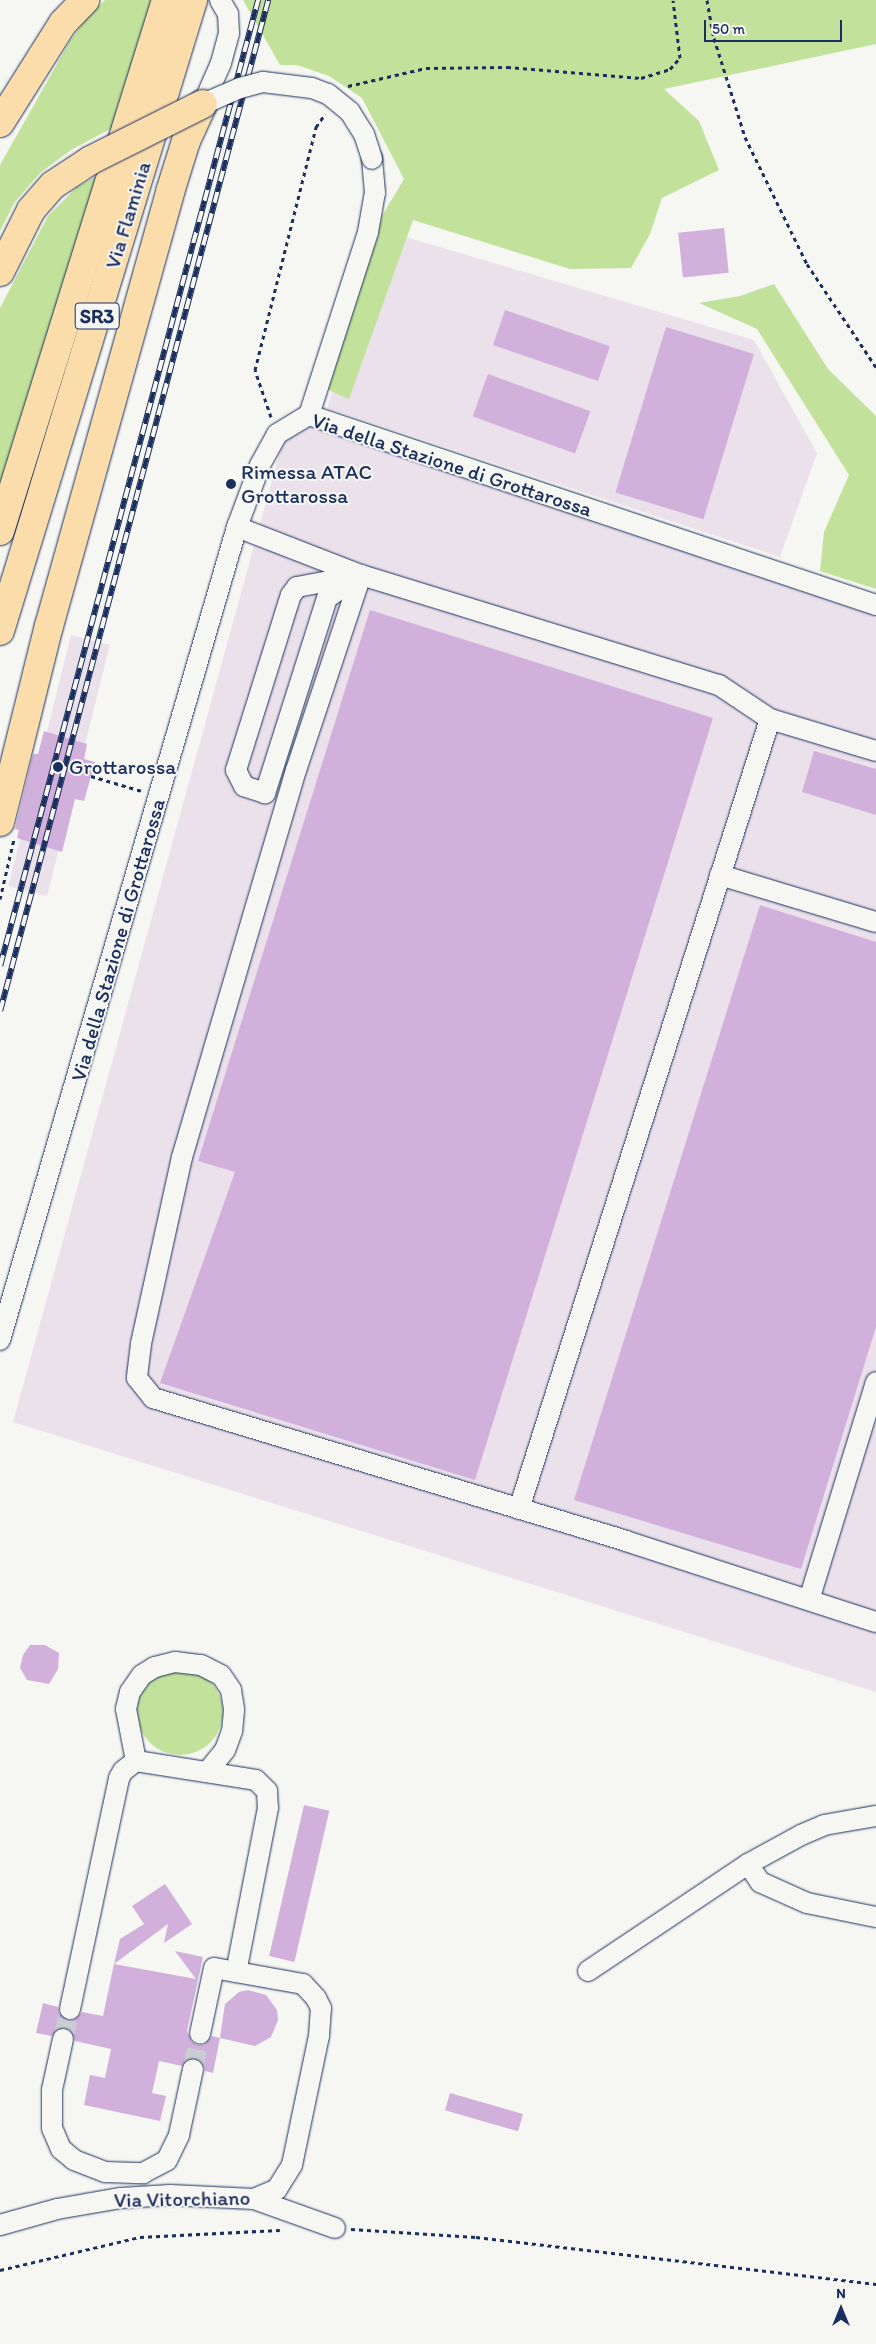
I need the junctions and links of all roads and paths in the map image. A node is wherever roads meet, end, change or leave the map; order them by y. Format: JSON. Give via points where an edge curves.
{"nodes":[{"id":1,"x":84,"y":0,"type":"edge"},
{"id":2,"x":166,"y":0,"type":"edge"},
{"id":3,"x":193,"y":0,"type":"edge"},
{"id":4,"x":220,"y":0,"type":"edge"},
{"id":5,"x":673,"y":0,"type":"edge"},
{"id":6,"x":707,"y":0,"type":"edge"},
{"id":7,"x":342,"y":90,"type":"dead end"},
{"id":8,"x":203,"y":104,"type":"junction"},
{"id":9,"x":327,"y":112,"type":"dead end"},
{"id":10,"x":0,"y":123,"type":"edge"},
{"id":11,"x":0,"y":272,"type":"edge"},
{"id":12,"x":876,"y":367,"type":"edge"},
{"id":13,"x":308,"y":415,"type":"junction"},
{"id":14,"x":277,"y":434,"type":"junction"},
{"id":15,"x":1,"y":524,"type":"edge"},
{"id":16,"x":237,"y":527,"type":"junction"},
{"id":17,"x":361,"y":575,"type":"junction"},
{"id":18,"x":876,"y":605,"type":"edge"},
{"id":19,"x":0,"y":631,"type":"edge"},
{"id":20,"x":770,"y":719,"type":"junction"},
{"id":21,"x":876,"y":751,"type":"edge"},
{"id":22,"x":91,"y":776,"type":"dead end"},
{"id":23,"x":136,"y":789,"type":"dead end"},
{"id":24,"x":8,"y":826,"type":"edge"},
{"id":25,"x":720,"y":875,"type":"junction"},
{"id":26,"x":0,"y":900,"type":"edge"},
{"id":27,"x":876,"y":922,"type":"edge"},
{"id":28,"x":0,"y":1340,"type":"edge"},
{"id":29,"x":876,"y":1382,"type":"edge"},
{"id":30,"x":519,"y":1509,"type":"junction"},
{"id":31,"x":809,"y":1600,"type":"junction"},
{"id":32,"x":876,"y":1622,"type":"edge"},
{"id":33,"x":136,"y":1761,"type":"junction"},
{"id":34,"x":207,"y":1772,"type":"junction"},
{"id":35,"x":876,"y":1816,"type":"edge"},
{"id":36,"x":748,"y":1864,"type":"junction"},
{"id":37,"x":876,"y":1917,"type":"edge"},
{"id":38,"x":588,"y":1971,"type":"dead end"},
{"id":39,"x":236,"y":1972,"type":"junction"},
{"id":40,"x":70,"y":2009,"type":"tunnel mouth"},
{"id":41,"x":200,"y":2034,"type":"tunnel mouth"},
{"id":42,"x":63,"y":2039,"type":"tunnel mouth"},
{"id":43,"x":193,"y":2069,"type":"tunnel mouth"},
{"id":44,"x":254,"y":2199,"type":"junction"},
{"id":45,"x":0,"y":2225,"type":"edge"},
{"id":46,"x":335,"y":2228,"type":"joint"},
{"id":47,"x":286,"y":2229,"type":"dead end"},
{"id":48,"x":0,"y":2270,"type":"edge"},
{"id":49,"x":876,"y":2284,"type":"edge"}],
"edges":[{"from":1,"to":10,"type":"highway","via":[[63,23]]},
{"from":2,"to":15,"type":"highway","name":"Via Flaminia","number":"SR3"},
{"from":3,"to":19,"type":"highway","name":"Via Flaminia","number":"SR3"},
{"from":4,"to":8,"type":"street","via":[[228,14],[229,33],[221,63]]},
{"from":5,"to":7,"type":"path","via":[[680,58],[670,69],[641,78],[507,66],[426,68],[355,83]]},
{"from":6,"to":12,"type":"path","via":[[714,38],[745,137],[806,264]]},
{"from":8,"to":11,"type":"highway","bridge":true,"via":[[91,160],[53,185],[31,210]]},
{"from":8,"to":13,"type":"street","bridge":true,"via":[[263,82],[312,88],[328,94],[350,112],[364,134],[372,159],[374,193],[370,225]]},
{"from":8,"to":24,"type":"highway","via":[[186,141],[170,192],[78,522]]},
{"from":9,"to":14,"type":"path","via":[[316,126],[255,370]]},
{"from":13,"to":14,"type":"street","name":"Via della Stazione di Grottarossa"},
{"from":13,"to":18,"type":"street","name":"Via della Stazione di Grottarossa"},
{"from":14,"to":16,"type":"street","name":"Via della Stazione di Grottarossa","via":[[260,465]]},
{"from":16,"to":17,"type":"street"},
{"from":16,"to":28,"type":"street","name":"Via della Stazione di Grottarossa"},
{"from":17,"to":17,"type":"street","via":[[327,598],[265,793],[244,786],[236,770],[291,595],[297,587]]},
{"from":17,"to":20,"type":"street","via":[[719,684]]},
{"from":17,"to":30,"type":"street","via":[[296,770],[182,1157],[141,1344],[137,1378],[153,1398]]},
{"from":20,"to":21,"type":"street"},
{"from":20,"to":25,"type":"street"},
{"from":22,"to":23,"type":"path"},
{"from":24,"to":26,"type":"path"},
{"from":25,"to":27,"type":"street"},
{"from":25,"to":30,"type":"street"},
{"from":29,"to":31,"type":"street"},
{"from":30,"to":31,"type":"street"},
{"from":31,"to":32,"type":"street"},
{"from":33,"to":34,"type":"street"},
{"from":33,"to":34,"type":"street","via":[[126,1709],[130,1692],[142,1675],[155,1667],[175,1662],[201,1665],[221,1675],[231,1690],[234,1710],[232,1731],[225,1750]]},
{"from":33,"to":40,"type":"street","via":[[119,1778]]},
{"from":34,"to":39,"type":"street","via":[[256,1780],[267,1791],[268,1808]]},
{"from":35,"to":36,"type":"street","via":[[824,1825]]},
{"from":36,"to":37,"type":"street","via":[[760,1882],[806,1903]]},
{"from":36,"to":38,"type":"street"},
{"from":39,"to":41,"type":"street","name":"Via Vitorchiano","via":[[214,1968]]},
{"from":39,"to":44,"type":"street","name":"Via Vitorchiano","via":[[303,1984],[310,1989],[321,2008],[320,2036],[292,2165],[278,2189]]},
{"from":42,"to":43,"type":"street","via":[[52,2090],[52,2128],[61,2149],[74,2160],[104,2172],[143,2173],[167,2160],[177,2141]]},
{"from":44,"to":45,"type":"street","name":"Via Vitorchiano","via":[[170,2195],[121,2198],[50,2211]]},
{"from":44,"to":46,"type":"street"},
{"from":46,"to":49,"type":"path","via":[[485,2238]]},
{"from":47,"to":48,"type":"path","via":[[140,2237]]}]}
